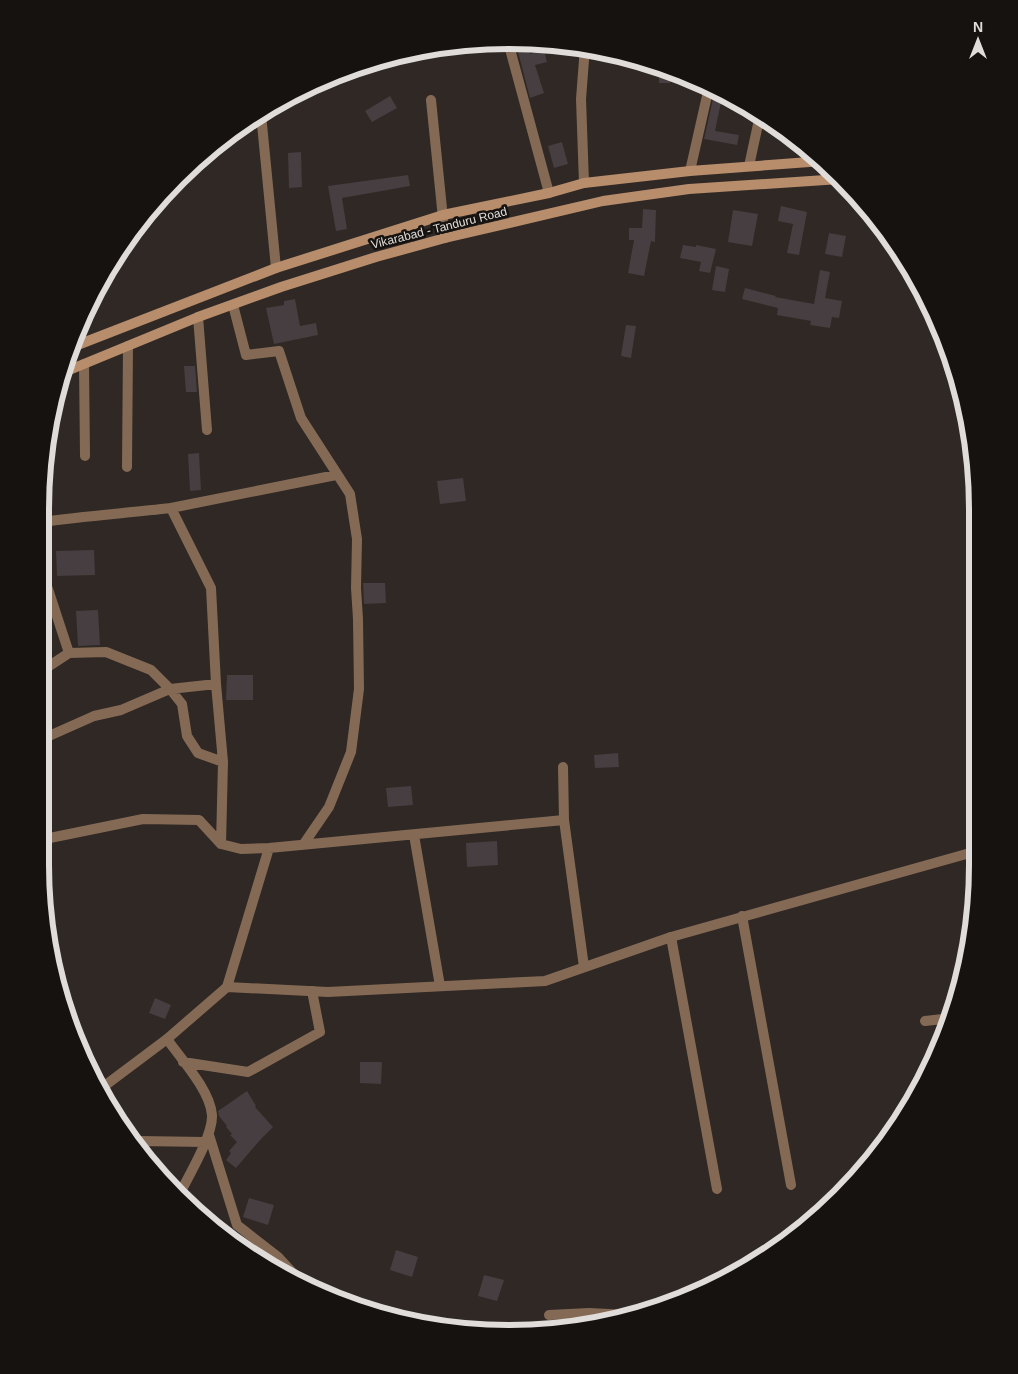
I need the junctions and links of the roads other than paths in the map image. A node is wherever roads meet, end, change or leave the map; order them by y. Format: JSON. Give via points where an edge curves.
{"nodes":[{"id":1,"x":510,"y":49,"type":"dead end"},
{"id":2,"x":584,"y":56,"type":"edge"},
{"id":3,"x":707,"y":93,"type":"edge"},
{"id":4,"x":431,"y":100,"type":"dead end"},
{"id":5,"x":262,"y":121,"type":"edge"},
{"id":6,"x":758,"y":122,"type":"edge"},
{"id":7,"x":811,"y":162,"type":"edge"},
{"id":8,"x":749,"y":166,"type":"junction"},
{"id":9,"x":819,"y":170,"type":"edge"},
{"id":10,"x":690,"y":171,"type":"junction"},
{"id":11,"x":830,"y":180,"type":"edge"},
{"id":12,"x":817,"y":181,"type":"junction"},
{"id":13,"x":584,"y":183,"type":"junction"},
{"id":14,"x":549,"y":193,"type":"junction"},
{"id":15,"x":443,"y":215,"type":"junction"},
{"id":16,"x":445,"y":238,"type":"junction"},
{"id":17,"x":276,"y":268,"type":"junction"},
{"id":18,"x":233,"y":305,"type":"junction"},
{"id":19,"x":198,"y":317,"type":"junction"},
{"id":20,"x":80,"y":344,"type":"edge"},
{"id":21,"x":128,"y":346,"type":"junction"},
{"id":22,"x":84,"y":364,"type":"junction"},
{"id":23,"x":70,"y":370,"type":"edge"},
{"id":24,"x":207,"y":430,"type":"dead end"},
{"id":25,"x":85,"y":456,"type":"dead end"},
{"id":26,"x":127,"y":467,"type":"dead end"},
{"id":27,"x":336,"y":475,"type":"junction"},
{"id":28,"x":171,"y":508,"type":"junction"},
{"id":29,"x":49,"y":521,"type":"edge"},
{"id":30,"x":49,"y":592,"type":"edge"},
{"id":31,"x":69,"y":653,"type":"junction"},
{"id":32,"x":49,"y":666,"type":"edge"},
{"id":33,"x":216,"y":684,"type":"junction"},
{"id":34,"x":170,"y":689,"type":"junction"},
{"id":35,"x":49,"y":736,"type":"edge"},
{"id":36,"x":223,"y":762,"type":"junction"},
{"id":37,"x":563,"y":766,"type":"dead end"},
{"id":38,"x":564,"y":820,"type":"junction"},
{"id":39,"x":414,"y":835,"type":"junction"},
{"id":40,"x":49,"y":838,"type":"edge"},
{"id":41,"x":221,"y":844,"type":"junction"},
{"id":42,"x":303,"y":845,"type":"junction"},
{"id":43,"x":269,"y":848,"type":"junction"},
{"id":44,"x":969,"y":856,"type":"edge"},
{"id":45,"x":742,"y":916,"type":"junction"},
{"id":46,"x":671,"y":937,"type":"junction"},
{"id":47,"x":584,"y":967,"type":"junction"},
{"id":48,"x":440,"y":986,"type":"junction"},
{"id":49,"x":227,"y":987,"type":"junction"},
{"id":50,"x":312,"y":991,"type":"junction"},
{"id":51,"x":943,"y":1019,"type":"edge"},
{"id":52,"x":925,"y":1021,"type":"dead end"},
{"id":53,"x":167,"y":1039,"type":"junction"},
{"id":54,"x":183,"y":1062,"type":"junction"},
{"id":55,"x":105,"y":1086,"type":"edge"},
{"id":56,"x":207,"y":1138,"type":"junction"},
{"id":57,"x":141,"y":1141,"type":"edge"},
{"id":58,"x":791,"y":1185,"type":"dead end"},
{"id":59,"x":182,"y":1188,"type":"edge"},
{"id":60,"x":717,"y":1189,"type":"dead end"},
{"id":61,"x":290,"y":1270,"type":"edge"},
{"id":62,"x":549,"y":1315,"type":"dead end"},
{"id":63,"x":588,"y":1318,"type":"edge"}],
"edges":[{"from":1,"to":14,"type":"street"},
{"from":2,"to":13,"type":"street","via":[[580,99]]},
{"from":3,"to":10,"type":"street"},
{"from":4,"to":15,"type":"street"},
{"from":5,"to":17,"type":"street"},
{"from":6,"to":8,"type":"street"},
{"from":7,"to":8,"type":"main road","name":"Vikarabad - Tanduru Road"},
{"from":8,"to":10,"type":"main road","name":"Vikarabad - Tanduru Road"},
{"from":9,"to":12,"type":"main road"},
{"from":10,"to":13,"type":"main road","name":"Vikarabad - Tanduru Road"},
{"from":11,"to":12,"type":"main road","name":"Vikarabad - Tanduru Road"},
{"from":12,"to":16,"type":"main road","name":"Vikarabad - Tanduru Road","via":[[688,189],[603,201]]},
{"from":13,"to":14,"type":"main road","name":"Vikarabad - Tanduru Road"},
{"from":14,"to":15,"type":"main road","name":"Vikarabad - Tanduru Road"},
{"from":15,"to":16,"type":"street"},
{"from":15,"to":17,"type":"main road","name":"Vikarabad - Tanduru Road"},
{"from":16,"to":18,"type":"main road","name":"Vikarabad - Tanduru Road","via":[[281,286]]},
{"from":17,"to":20,"type":"main road","name":"Vikarabad - Tanduru Road"},
{"from":18,"to":19,"type":"main road","name":"Vikarabad - Tanduru Road"},
{"from":18,"to":27,"type":"street","via":[[246,355],[279,351],[300,418]]},
{"from":19,"to":21,"type":"main road","name":"Vikarabad - Tanduru Road"},
{"from":19,"to":24,"type":"street"},
{"from":21,"to":22,"type":"main road","name":"Vikarabad - Tanduru Road"},
{"from":21,"to":26,"type":"street"},
{"from":22,"to":23,"type":"main road","name":"Vikarabad - Tanduru Road"},
{"from":22,"to":25,"type":"street"},
{"from":27,"to":28,"type":"street"},
{"from":27,"to":42,"type":"street","via":[[350,494],[358,539],[358,689],[351,752],[329,807]]},
{"from":28,"to":29,"type":"street"},
{"from":28,"to":33,"type":"street","via":[[211,588]]},
{"from":30,"to":31,"type":"street"},
{"from":31,"to":32,"type":"street"},
{"from":31,"to":34,"type":"street","via":[[106,652],[151,670]]},
{"from":33,"to":34,"type":"street"},
{"from":33,"to":36,"type":"street"},
{"from":34,"to":35,"type":"street"},
{"from":34,"to":36,"type":"street","via":[[182,704],[187,736],[198,753]]},
{"from":36,"to":41,"type":"street"},
{"from":37,"to":38,"type":"street"},
{"from":38,"to":39,"type":"street"},
{"from":38,"to":47,"type":"street"},
{"from":39,"to":42,"type":"street"},
{"from":39,"to":48,"type":"street"},
{"from":40,"to":41,"type":"street","via":[[143,820],[200,820]]},
{"from":41,"to":43,"type":"street","via":[[241,849]]},
{"from":42,"to":43,"type":"street"},
{"from":43,"to":49,"type":"street"},
{"from":44,"to":45,"type":"street"},
{"from":45,"to":46,"type":"street"},
{"from":45,"to":58,"type":"street"},
{"from":46,"to":47,"type":"street"},
{"from":46,"to":60,"type":"street"},
{"from":47,"to":48,"type":"street","via":[[545,981]]},
{"from":48,"to":50,"type":"street"},
{"from":49,"to":50,"type":"street"},
{"from":49,"to":53,"type":"street"},
{"from":50,"to":54,"type":"street","via":[[320,1032],[248,1072]]},
{"from":51,"to":52,"type":"street"},
{"from":53,"to":54,"type":"street"},
{"from":53,"to":55,"type":"street"},
{"from":54,"to":56,"type":"street","via":[[203,1088],[212,1115]]},
{"from":56,"to":57,"type":"street"},
{"from":56,"to":59,"type":"street"},
{"from":56,"to":61,"type":"street","via":[[237,1225]]},
{"from":62,"to":63,"type":"street"}]}
